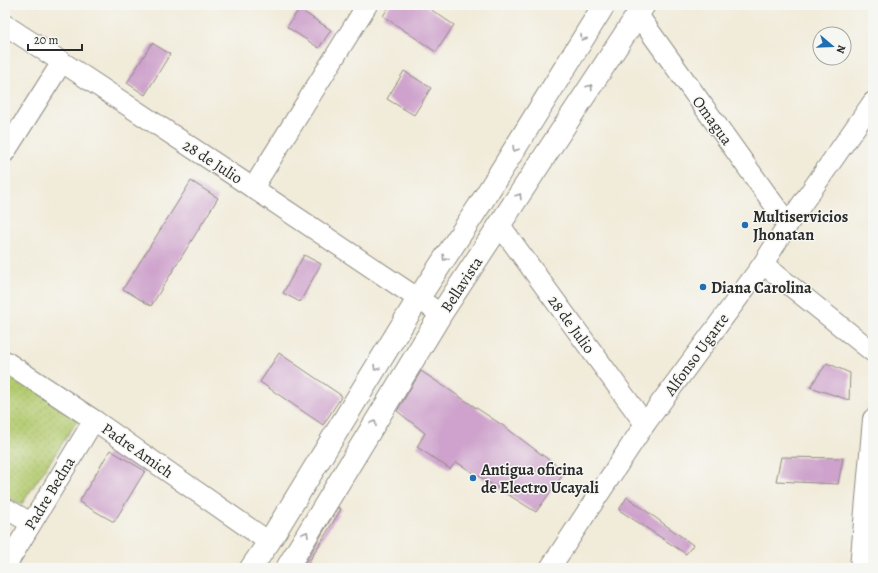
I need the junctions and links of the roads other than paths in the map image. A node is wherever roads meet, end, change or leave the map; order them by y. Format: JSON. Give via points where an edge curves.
{"nodes":[{"id":1,"x":367,"y":5,"type":"edge"},
{"id":2,"x":604,"y":5,"type":"edge"},
{"id":3,"x":641,"y":10,"type":"edge"},
{"id":4,"x":5,"y":25,"type":"edge"},
{"id":5,"x":62,"y":62,"type":"junction"},
{"id":6,"x":873,"y":102,"type":"edge"},
{"id":7,"x":5,"y":152,"type":"edge"},
{"id":8,"x":253,"y":188,"type":"junction"},
{"id":9,"x":499,"y":224,"type":"junction"},
{"id":10,"x":788,"y":224,"type":"junction"},
{"id":11,"x":763,"y":264,"type":"junction"},
{"id":12,"x":418,"y":299,"type":"junction"},
{"id":13,"x":441,"y":314,"type":"junction"},
{"id":14,"x":873,"y":352,"type":"edge"},
{"id":15,"x":5,"y":361,"type":"edge"},
{"id":16,"x":873,"y":419,"type":"edge"},
{"id":17,"x":94,"y":420,"type":"junction"},
{"id":18,"x":645,"y":424,"type":"junction"},
{"id":19,"x":5,"y":508,"type":"edge"},
{"id":20,"x":31,"y":523,"type":"junction"},
{"id":21,"x":269,"y":542,"type":"junction"},
{"id":22,"x":557,"y":566,"type":"edge"},
{"id":23,"x":5,"y":567,"type":"edge"},
{"id":24,"x":251,"y":568,"type":"edge"},
{"id":25,"x":287,"y":568,"type":"edge"},
{"id":26,"x":860,"y":568,"type":"edge"}],
"edges":[{"from":1,"to":8,"type":"street"},
{"from":2,"to":12,"type":"street","name":"Bellavista","one_way":true,"via":[[481,204]]},
{"from":9,"to":3,"type":"street","name":"Bellavista","one_way":true},
{"from":3,"to":10,"type":"street","name":"Omagua"},
{"from":4,"to":5,"type":"street","name":"28 de Julio"},
{"from":5,"to":7,"type":"street"},
{"from":5,"to":8,"type":"street","name":"28 de Julio"},
{"from":6,"to":10,"type":"street","name":"Alfonso Ugarte"},
{"from":8,"to":12,"type":"street","name":"28 de Julio"},
{"from":9,"to":13,"type":"street","name":"Bellavista"},
{"from":9,"to":18,"type":"street","name":"28 de Julio"},
{"from":10,"to":11,"type":"street","name":"Alfonso Ugarte"},
{"from":11,"to":14,"type":"street"},
{"from":11,"to":18,"type":"street","name":"Alfonso Ugarte"},
{"from":12,"to":13,"type":"street","name":"28 de Julio"},
{"from":12,"to":21,"type":"street","name":"Bellavista","one_way":true},
{"from":25,"to":13,"type":"street","name":"Bellavista","one_way":true},
{"from":15,"to":17,"type":"street","name":"Padre Amich"},
{"from":16,"to":26,"type":"street"},
{"from":17,"to":20,"type":"street","name":"Padre Bedna"},
{"from":17,"to":21,"type":"street","name":"Padre Amich"},
{"from":18,"to":22,"type":"street","name":"Alfonso Ugarte"},
{"from":19,"to":20,"type":"street"},
{"from":20,"to":23,"type":"street","name":"Padre Bedna"},
{"from":21,"to":24,"type":"street","name":"Bellavista"}]}
